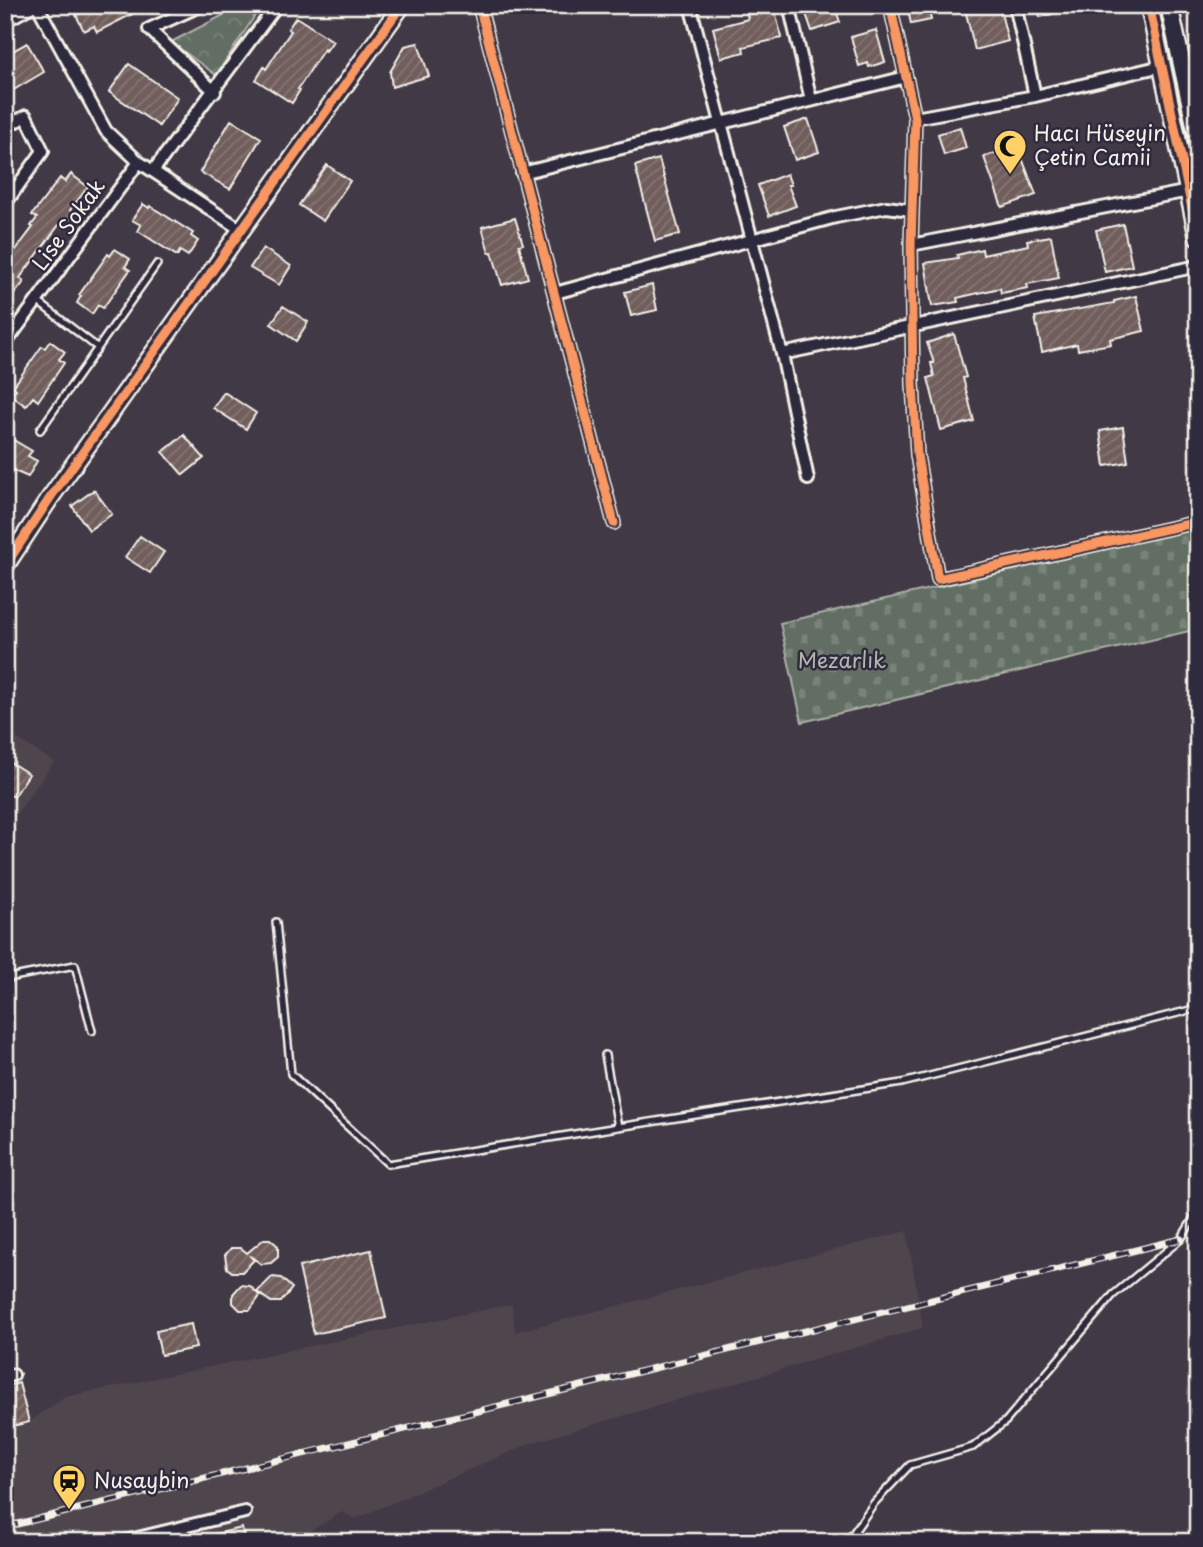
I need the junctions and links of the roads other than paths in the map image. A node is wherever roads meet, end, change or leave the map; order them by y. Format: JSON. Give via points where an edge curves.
{"nodes":[{"id":1,"x":36,"y":5,"type":"edge"},
{"id":2,"x":202,"y":5,"type":"edge"},
{"id":3,"x":278,"y":5,"type":"edge"},
{"id":4,"x":402,"y":5,"type":"edge"},
{"id":5,"x":479,"y":5,"type":"edge"},
{"id":6,"x":691,"y":5,"type":"edge"},
{"id":7,"x":789,"y":5,"type":"edge"},
{"id":8,"x":890,"y":5,"type":"edge"},
{"id":9,"x":1015,"y":5,"type":"edge"},
{"id":10,"x":1149,"y":5,"type":"edge"},
{"id":11,"x":1169,"y":5,"type":"edge"},
{"id":12,"x":5,"y":21,"type":"edge"},
{"id":13,"x":1162,"y":66,"type":"junction"},
{"id":14,"x":906,"y":77,"type":"junction"},
{"id":15,"x":215,"y":92,"type":"junction"},
{"id":16,"x":1035,"y":96,"type":"junction"},
{"id":17,"x":811,"y":100,"type":"junction"},
{"id":18,"x":1195,"y":114,"type":"edge"},
{"id":19,"x":915,"y":118,"type":"junction"},
{"id":20,"x":1173,"y":120,"type":"junction"},
{"id":21,"x":721,"y":122,"type":"junction"},
{"id":22,"x":5,"y":127,"type":"edge"},
{"id":23,"x":1198,"y":138,"type":"edge"},
{"id":24,"x":139,"y":162,"type":"junction"},
{"id":25,"x":153,"y":172,"type":"junction"},
{"id":26,"x":522,"y":173,"type":"junction"},
{"id":27,"x":1189,"y":191,"type":"junction"},
{"id":28,"x":5,"y":204,"type":"edge"},
{"id":29,"x":911,"y":210,"type":"junction"},
{"id":30,"x":243,"y":231,"type":"junction"},
{"id":31,"x":1198,"y":237,"type":"edge"},
{"id":32,"x":753,"y":239,"type":"junction"},
{"id":33,"x":911,"y":245,"type":"junction"},
{"id":34,"x":157,"y":264,"type":"dead end"},
{"id":35,"x":1198,"y":266,"type":"edge"},
{"id":36,"x":555,"y":293,"type":"junction"},
{"id":37,"x":37,"y":301,"type":"junction"},
{"id":38,"x":911,"y":326,"type":"junction"},
{"id":39,"x":5,"y":344,"type":"edge"},
{"id":40,"x":98,"y":348,"type":"junction"},
{"id":41,"x":782,"y":354,"type":"junction"},
{"id":42,"x":40,"y":430,"type":"dead end"},
{"id":43,"x":808,"y":479,"type":"dead end"},
{"id":44,"x":1198,"y":522,"type":"edge"},
{"id":45,"x":614,"y":523,"type":"dead end"},
{"id":46,"x":5,"y":566,"type":"edge"},
{"id":47,"x":276,"y":922,"type":"dead end"},
{"id":48,"x":5,"y":993,"type":"edge"},
{"id":49,"x":1198,"y":1008,"type":"edge"},
{"id":50,"x":92,"y":1031,"type":"dead end"},
{"id":51,"x":605,"y":1055,"type":"dead end"},
{"id":52,"x":618,"y":1127,"type":"junction"},
{"id":53,"x":1198,"y":1211,"type":"edge"},
{"id":54,"x":245,"y":1513,"type":"dead end"},
{"id":55,"x":121,"y":1542,"type":"edge"},
{"id":56,"x":847,"y":1542,"type":"edge"}],
"edges":[{"from":1,"to":12,"type":"street"},
{"from":1,"to":24,"type":"street","via":[[106,131]]},
{"from":2,"to":15,"type":"street","via":[[149,29]]},
{"from":3,"to":15,"type":"street"},
{"from":4,"to":30,"type":"street"},
{"from":5,"to":26,"type":"street"},
{"from":6,"to":21,"type":"street"},
{"from":7,"to":17,"type":"street"},
{"from":8,"to":14,"type":"street"},
{"from":9,"to":16,"type":"street"},
{"from":10,"to":13,"type":"street"},
{"from":11,"to":18,"type":"street"},
{"from":13,"to":16,"type":"street"},
{"from":13,"to":20,"type":"street"},
{"from":14,"to":17,"type":"street"},
{"from":14,"to":19,"type":"street"},
{"from":15,"to":25,"type":"street"},
{"from":16,"to":19,"type":"street"},
{"from":17,"to":21,"type":"street"},
{"from":18,"to":20,"type":"street"},
{"from":18,"to":23,"type":"street"},
{"from":19,"to":29,"type":"street"},
{"from":20,"to":27,"type":"street"},
{"from":21,"to":26,"type":"street"},
{"from":21,"to":32,"type":"street"},
{"from":22,"to":28,"type":"street","via":[[26,116],[43,151]]},
{"from":24,"to":25,"type":"street"},
{"from":24,"to":37,"type":"street","name":"Lise Sokak"},
{"from":25,"to":30,"type":"street"},
{"from":26,"to":36,"type":"street"},
{"from":27,"to":31,"type":"street"},
{"from":27,"to":33,"type":"street"},
{"from":29,"to":32,"type":"street","via":[[886,207]]},
{"from":29,"to":33,"type":"street"},
{"from":30,"to":46,"type":"street"},
{"from":32,"to":36,"type":"street"},
{"from":32,"to":41,"type":"street"},
{"from":33,"to":38,"type":"street"},
{"from":34,"to":40,"type":"lane"},
{"from":35,"to":38,"type":"street"},
{"from":36,"to":45,"type":"street"},
{"from":37,"to":39,"type":"street","name":"Lise Sokak"},
{"from":37,"to":40,"type":"lane"},
{"from":38,"to":41,"type":"street"},
{"from":38,"to":44,"type":"street","via":[[918,455],[937,579]]},
{"from":40,"to":42,"type":"lane"},
{"from":41,"to":43,"type":"street"},
{"from":47,"to":52,"type":"lane","via":[[291,1074],[388,1164]]},
{"from":48,"to":50,"type":"lane","via":[[8,978],[75,965]]},
{"from":49,"to":52,"type":"lane","via":[[902,1083]]},
{"from":51,"to":52,"type":"lane"},
{"from":53,"to":56,"type":"lane","via":[[1181,1239],[1113,1295],[1006,1421],[973,1447],[911,1465],[874,1503]]},
{"from":54,"to":55,"type":"street"}]}
